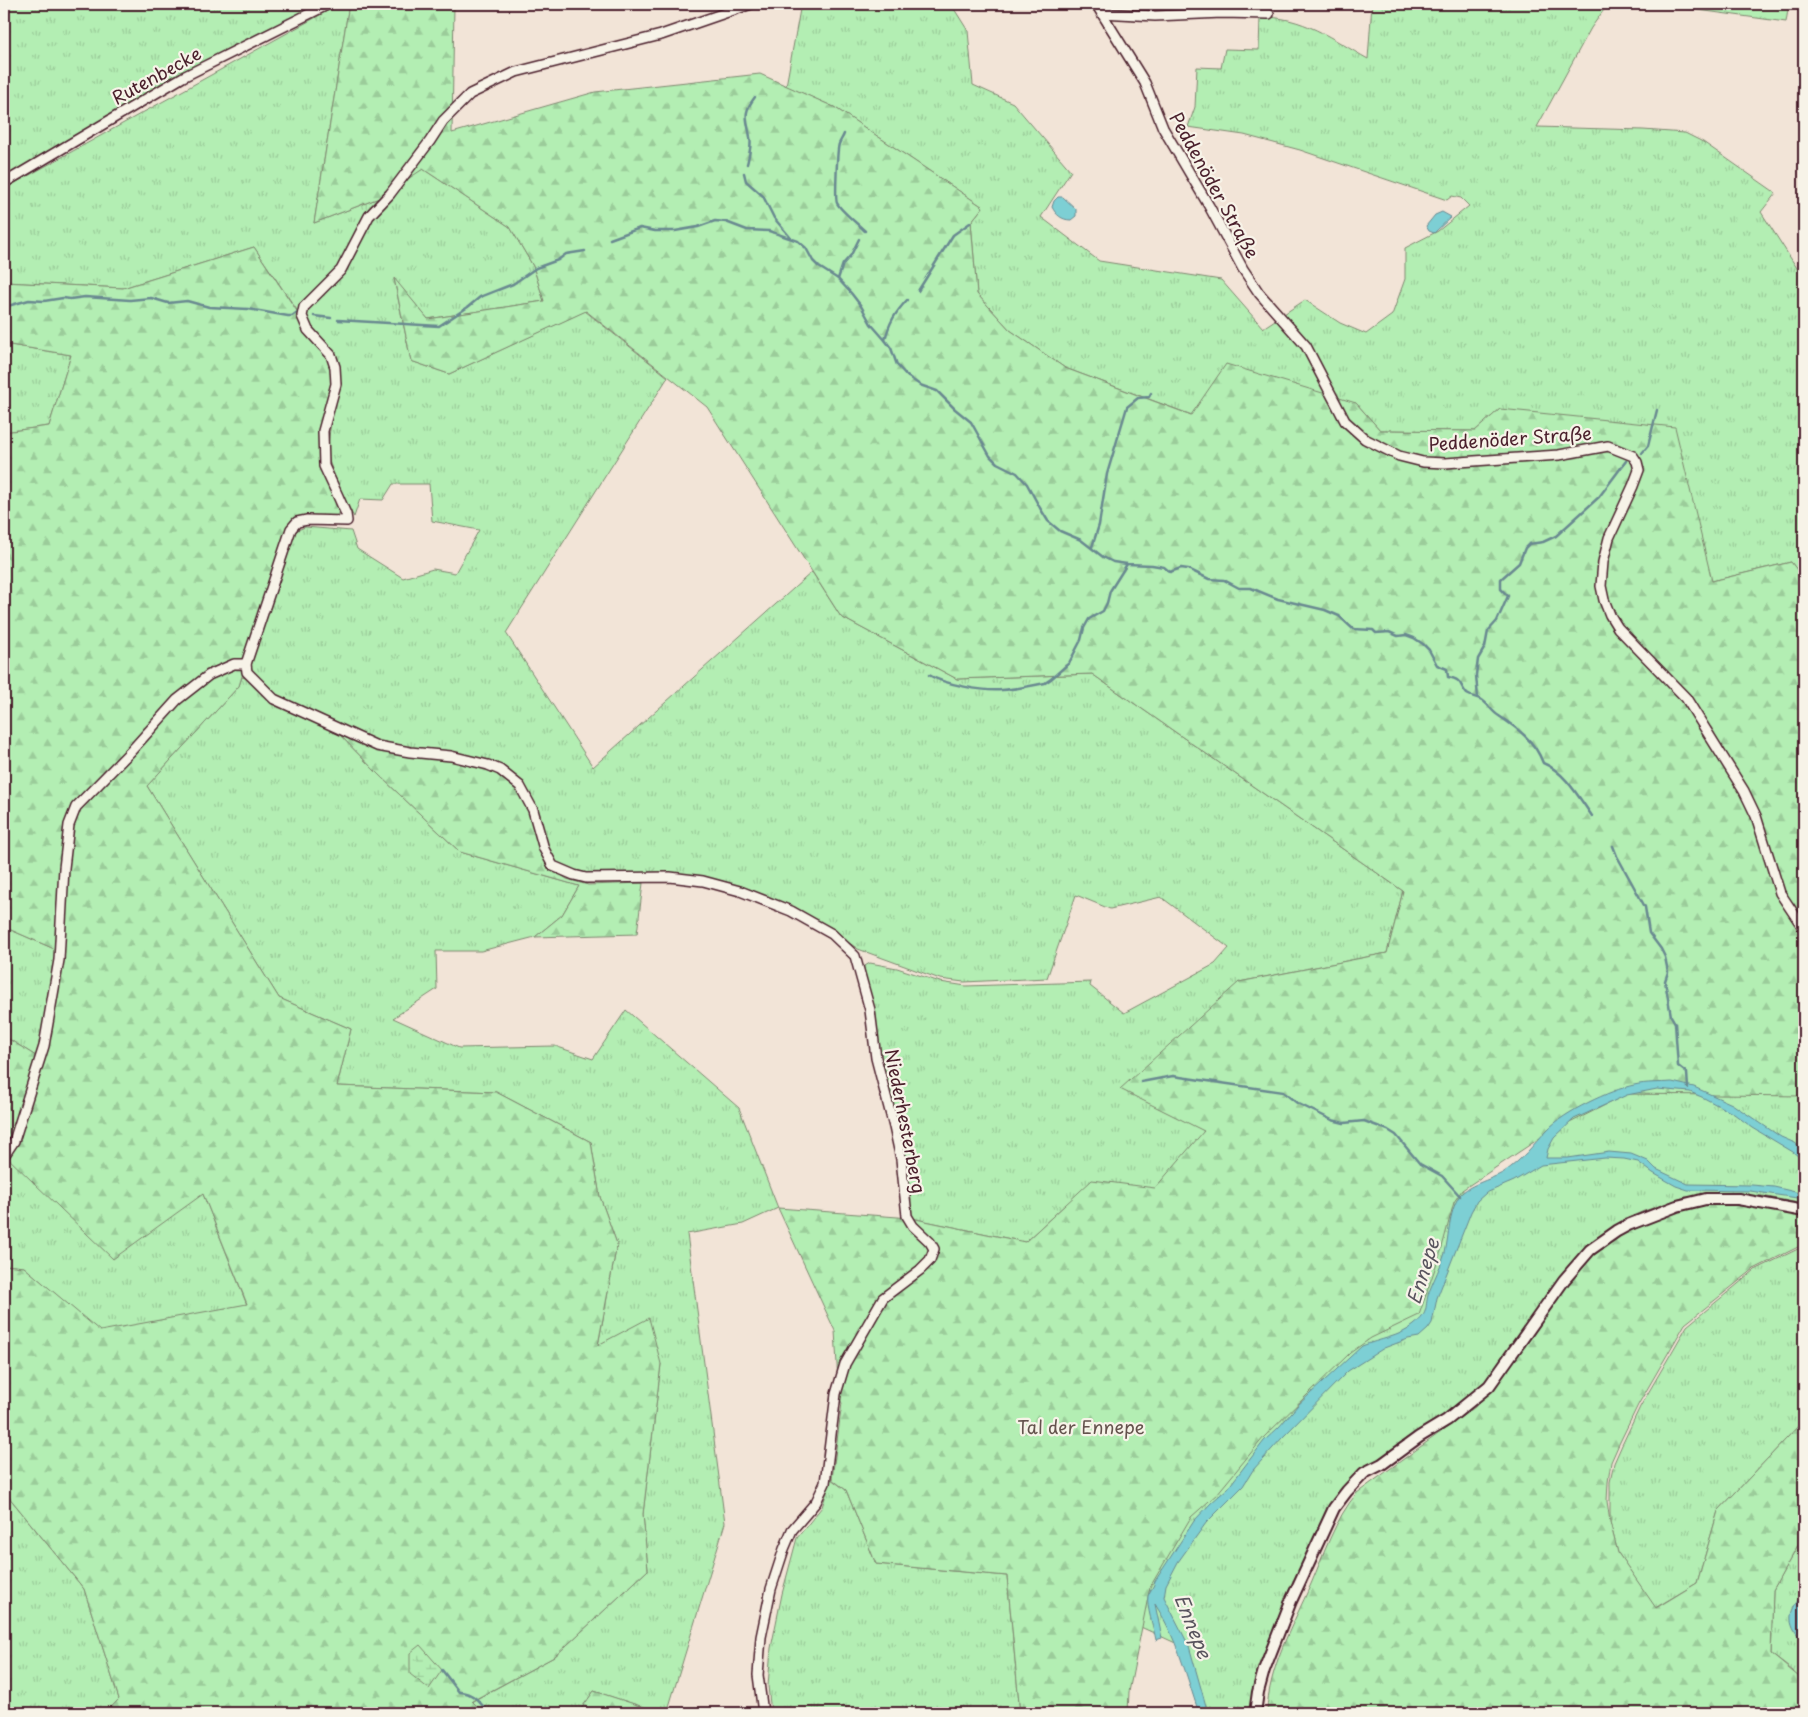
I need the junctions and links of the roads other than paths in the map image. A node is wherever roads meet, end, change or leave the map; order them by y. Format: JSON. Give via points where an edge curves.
{"nodes":[{"id":1,"x":329,"y":4,"type":"edge"},
{"id":2,"x":751,"y":4,"type":"edge"},
{"id":3,"x":1096,"y":4,"type":"edge"},
{"id":4,"x":1102,"y":14,"type":"junction"},
{"id":5,"x":1269,"y":14,"type":"dead end"},
{"id":6,"x":4,"y":183,"type":"edge"},
{"id":7,"x":246,"y":664,"type":"junction"},
{"id":8,"x":1804,"y":929,"type":"edge"},
{"id":9,"x":4,"y":1156,"type":"edge"},
{"id":10,"x":1804,"y":1210,"type":"edge"},
{"id":11,"x":763,"y":1713,"type":"edge"},
{"id":12,"x":1255,"y":1713,"type":"edge"}],
"edges":[{"from":1,"to":6,"type":"street","name":"Rutenbecke","via":[[183,77]]},
{"from":2,"to":7,"type":"street","via":[[661,35],[516,72],[470,94],[443,121],[390,194],[369,216],[342,270],[312,297],[302,316],[308,330],[331,355],[335,367],[336,384],[323,431],[324,466],[347,522],[307,520],[297,522],[290,529]]},
{"from":3,"to":4,"type":"street","name":"Peddenöder Straße"},
{"from":4,"to":5,"type":"street"},
{"from":4,"to":8,"type":"street","name":"Peddenöder Straße","via":[[1145,83],[1163,128],[1243,269],[1259,293],[1306,346],[1345,421],[1365,439],[1399,456],[1423,462],[1559,454],[1608,446],[1633,456],[1639,470],[1602,562],[1604,600],[1618,628],[1686,698],[1744,791],[1756,816],[1780,893]]},
{"from":7,"to":9,"type":"street","via":[[234,664],[209,674],[177,700],[76,807],[69,825],[59,960],[44,1046],[14,1141]]},
{"from":7,"to":11,"type":"street","name":"Niederhesterberg","via":[[247,672],[274,699],[377,746],[451,756],[500,770],[520,786],[533,810],[544,849],[553,866],[586,878],[670,877],[704,881],[740,891],[791,911],[832,934],[855,956],[870,1010],[876,1058],[901,1159],[907,1216],[934,1249],[930,1260],[920,1270],[883,1298],[845,1364],[836,1394],[825,1483],[816,1502],[792,1530],[771,1589],[761,1637],[758,1676]]},
{"from":10,"to":12,"type":"street","via":[[1738,1199],[1706,1199],[1677,1206],[1628,1225],[1590,1250],[1564,1280],[1489,1386],[1447,1420],[1364,1473],[1334,1508],[1267,1661]]}]}
